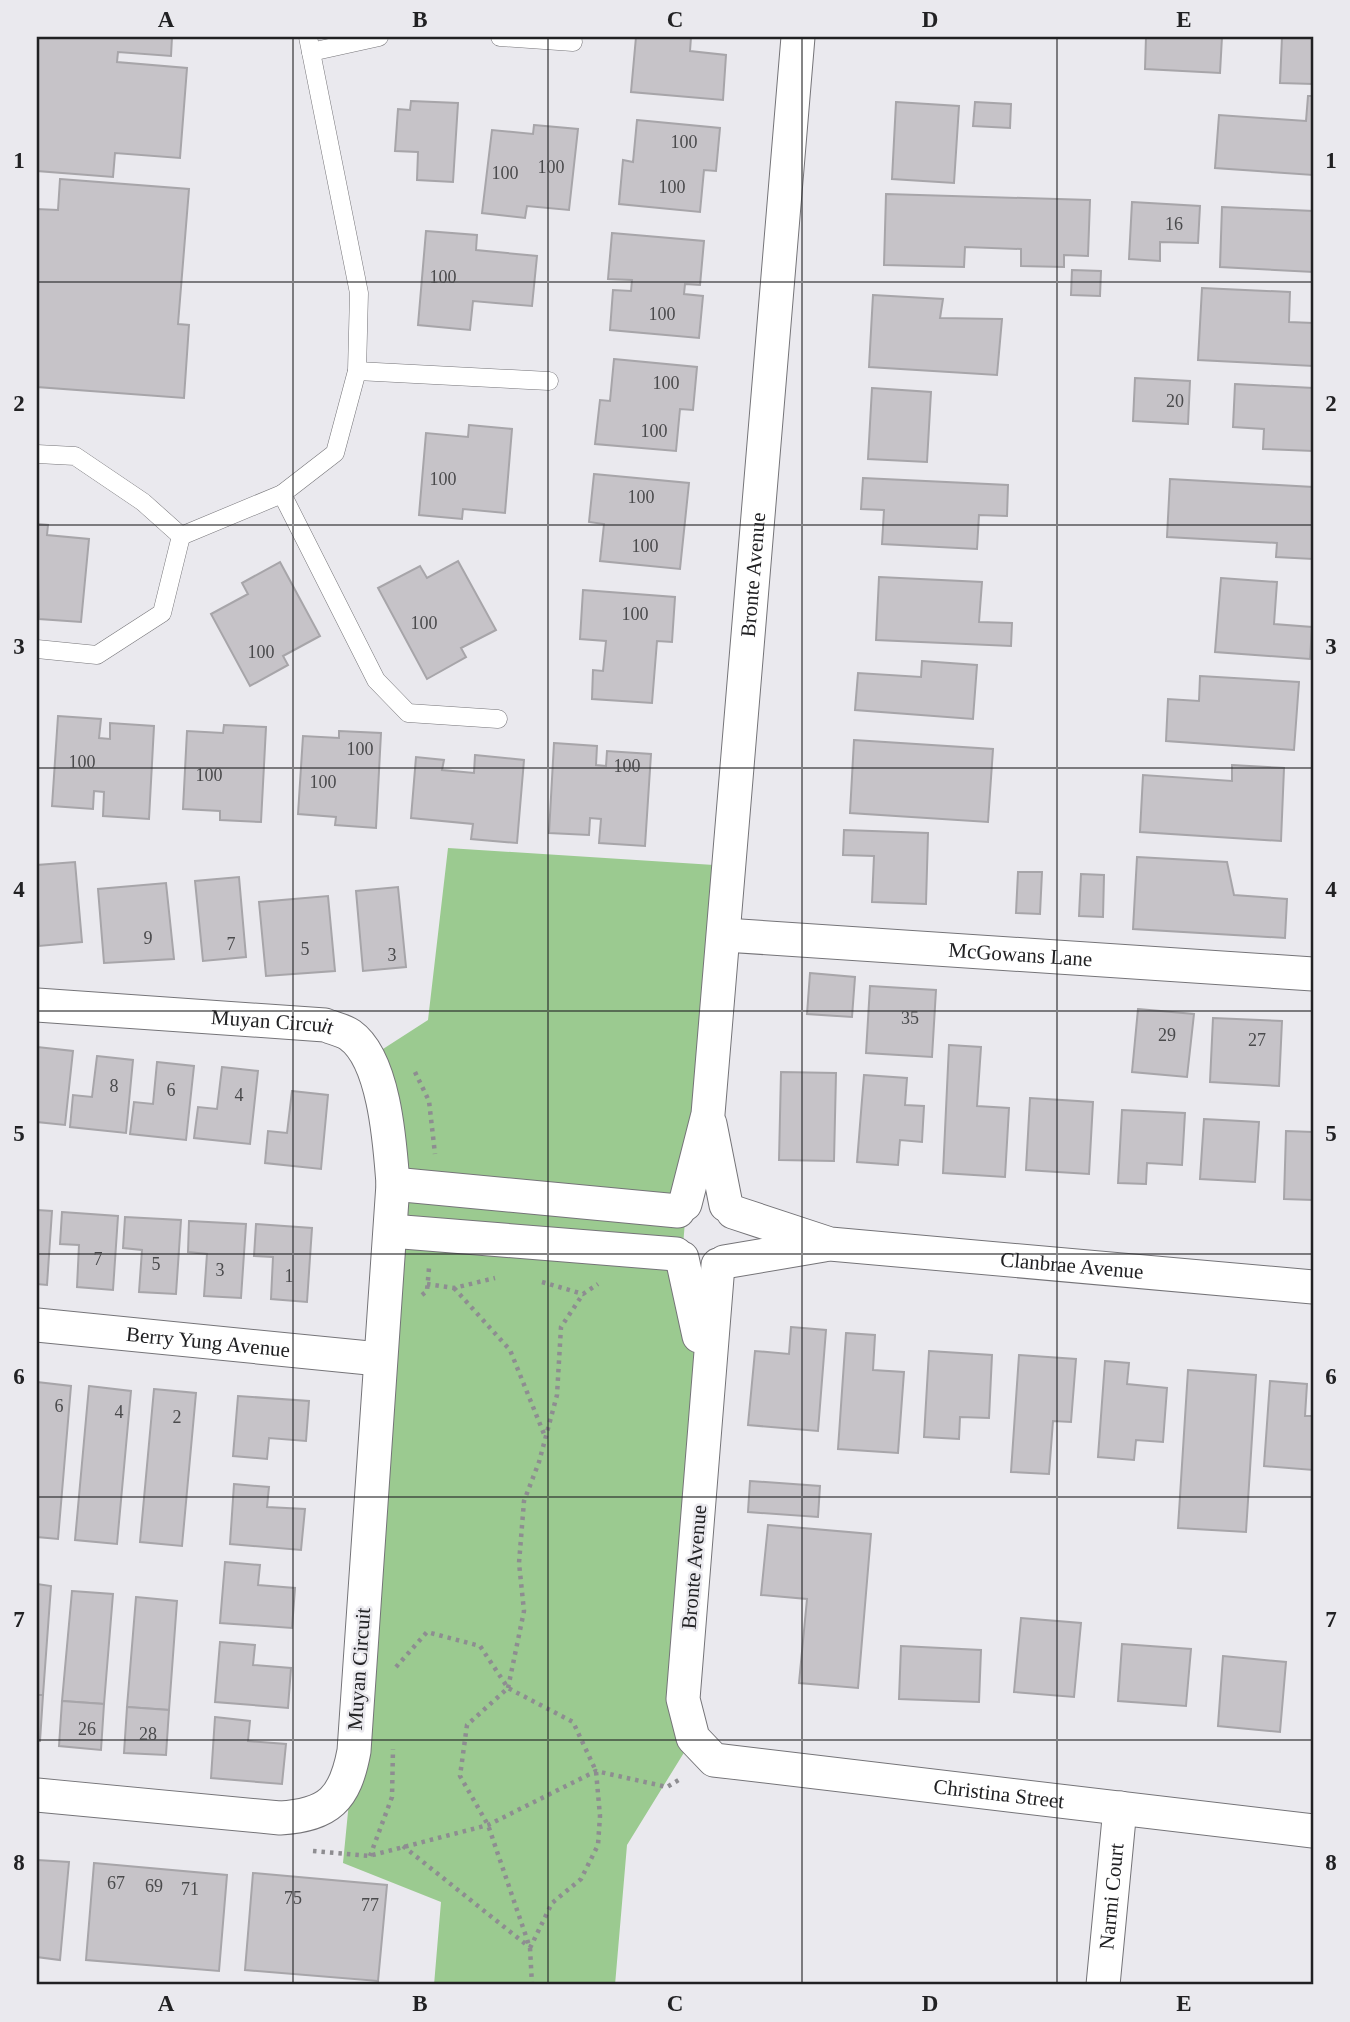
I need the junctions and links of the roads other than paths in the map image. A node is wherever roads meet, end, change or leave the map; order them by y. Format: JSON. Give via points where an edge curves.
{"nodes":[{"id":1,"x":379,"y":37,"type":"edge"},
{"id":2,"x":500,"y":37,"type":"edge"},
{"id":3,"x":798,"y":37,"type":"edge"},
{"id":4,"x":573,"y":42,"type":"dead end"},
{"id":5,"x":309,"y":44,"type":"edge"},
{"id":6,"x":356,"y":371,"type":"junction"},
{"id":7,"x":549,"y":381,"type":"dead end"},
{"id":8,"x":37,"y":454,"type":"edge"},
{"id":9,"x":282,"y":494,"type":"junction"},
{"id":10,"x":181,"y":536,"type":"junction"},
{"id":11,"x":37,"y":649,"type":"edge"},
{"id":12,"x":498,"y":719,"type":"dead end"},
{"id":13,"x":725,"y":935,"type":"junction"},
{"id":14,"x":1313,"y":974,"type":"edge"},
{"id":15,"x":37,"y":1005,"type":"edge"},
{"id":16,"x":708,"y":1114,"type":"junction"},
{"id":17,"x":393,"y":1184,"type":"junction"},
{"id":18,"x":681,"y":1208,"type":"junction"},
{"id":19,"x":730,"y":1208,"type":"junction"},
{"id":20,"x":391,"y":1231,"type":"junction"},
{"id":21,"x":830,"y":1244,"type":"junction"},
{"id":22,"x":679,"y":1256,"type":"junction"},
{"id":23,"x":721,"y":1263,"type":"junction"},
{"id":24,"x":1313,"y":1287,"type":"edge"},
{"id":25,"x":37,"y":1325,"type":"edge"},
{"id":26,"x":379,"y":1359,"type":"junction"},
{"id":27,"x":708,"y":1394,"type":"junction"},
{"id":28,"x":703,"y":1749,"type":"joint"},
{"id":29,"x":37,"y":1795,"type":"edge"},
{"id":30,"x":1120,"y":1808,"type":"junction"},
{"id":31,"x":1313,"y":1830,"type":"edge"},
{"id":32,"x":1102,"y":1985,"type":"edge"}],
"edges":[{"from":1,"to":5,"type":"lane"},
{"from":2,"to":4,"type":"lane"},
{"from":3,"to":13,"type":"street","name":"Bronte Avenue"},
{"from":5,"to":6,"type":"lane","via":[[359,293]]},
{"from":6,"to":7,"type":"lane"},
{"from":6,"to":9,"type":"lane","via":[[335,453]]},
{"from":8,"to":10,"type":"lane","via":[[75,456],[144,502]]},
{"from":9,"to":10,"type":"lane"},
{"from":9,"to":12,"type":"lane","via":[[376,680],[408,713]]},
{"from":10,"to":11,"type":"lane","via":[[162,613],[97,655]]},
{"from":13,"to":14,"type":"street","name":"McGowans Lane"},
{"from":13,"to":16,"type":"street","name":"Bronte Avenue"},
{"from":15,"to":17,"type":"street","name":"Muyan Circuit","via":[[325,1025],[351,1035],[369,1058],[388,1118]]},
{"from":16,"to":18,"type":"street","name":"Bronte Avenue"},
{"from":16,"to":19,"type":"street","name":"Bronte Avenue"},
{"from":17,"to":18,"type":"street"},
{"from":17,"to":20,"type":"street","name":"Muyan Circuit"},
{"from":18,"to":19,"type":"street","via":[[705,1198]]},
{"from":18,"to":22,"type":"street","via":[[671,1233]]},
{"from":19,"to":21,"type":"street","name":"Clanbrae Avenue"},
{"from":19,"to":23,"type":"street","via":[[740,1233],[733,1254]]},
{"from":20,"to":22,"type":"street"},
{"from":20,"to":26,"type":"street","name":"Muyan Circuit"},
{"from":21,"to":23,"type":"street","name":"Clanbrae Avenue"},
{"from":21,"to":24,"type":"street","name":"Clanbrae Avenue"},
{"from":22,"to":23,"type":"street","via":[[698,1267]]},
{"from":22,"to":27,"type":"street","name":"Bronte Avenue","via":[[693,1296]]},
{"from":23,"to":27,"type":"street","name":"Bronte Avenue"},
{"from":25,"to":26,"type":"street","name":"Berry Yung Avenue"},
{"from":26,"to":29,"type":"street","name":"Muyan Circuit","via":[[354,1751],[341,1793],[325,1808],[280,1818]]},
{"from":27,"to":28,"type":"street","name":"Bronte Avenue","via":[[683,1699]]},
{"from":28,"to":30,"type":"street","name":"Christina Street"},
{"from":30,"to":31,"type":"street","name":"Christina Street"},
{"from":30,"to":32,"type":"street","name":"Narmi Court"}]}
